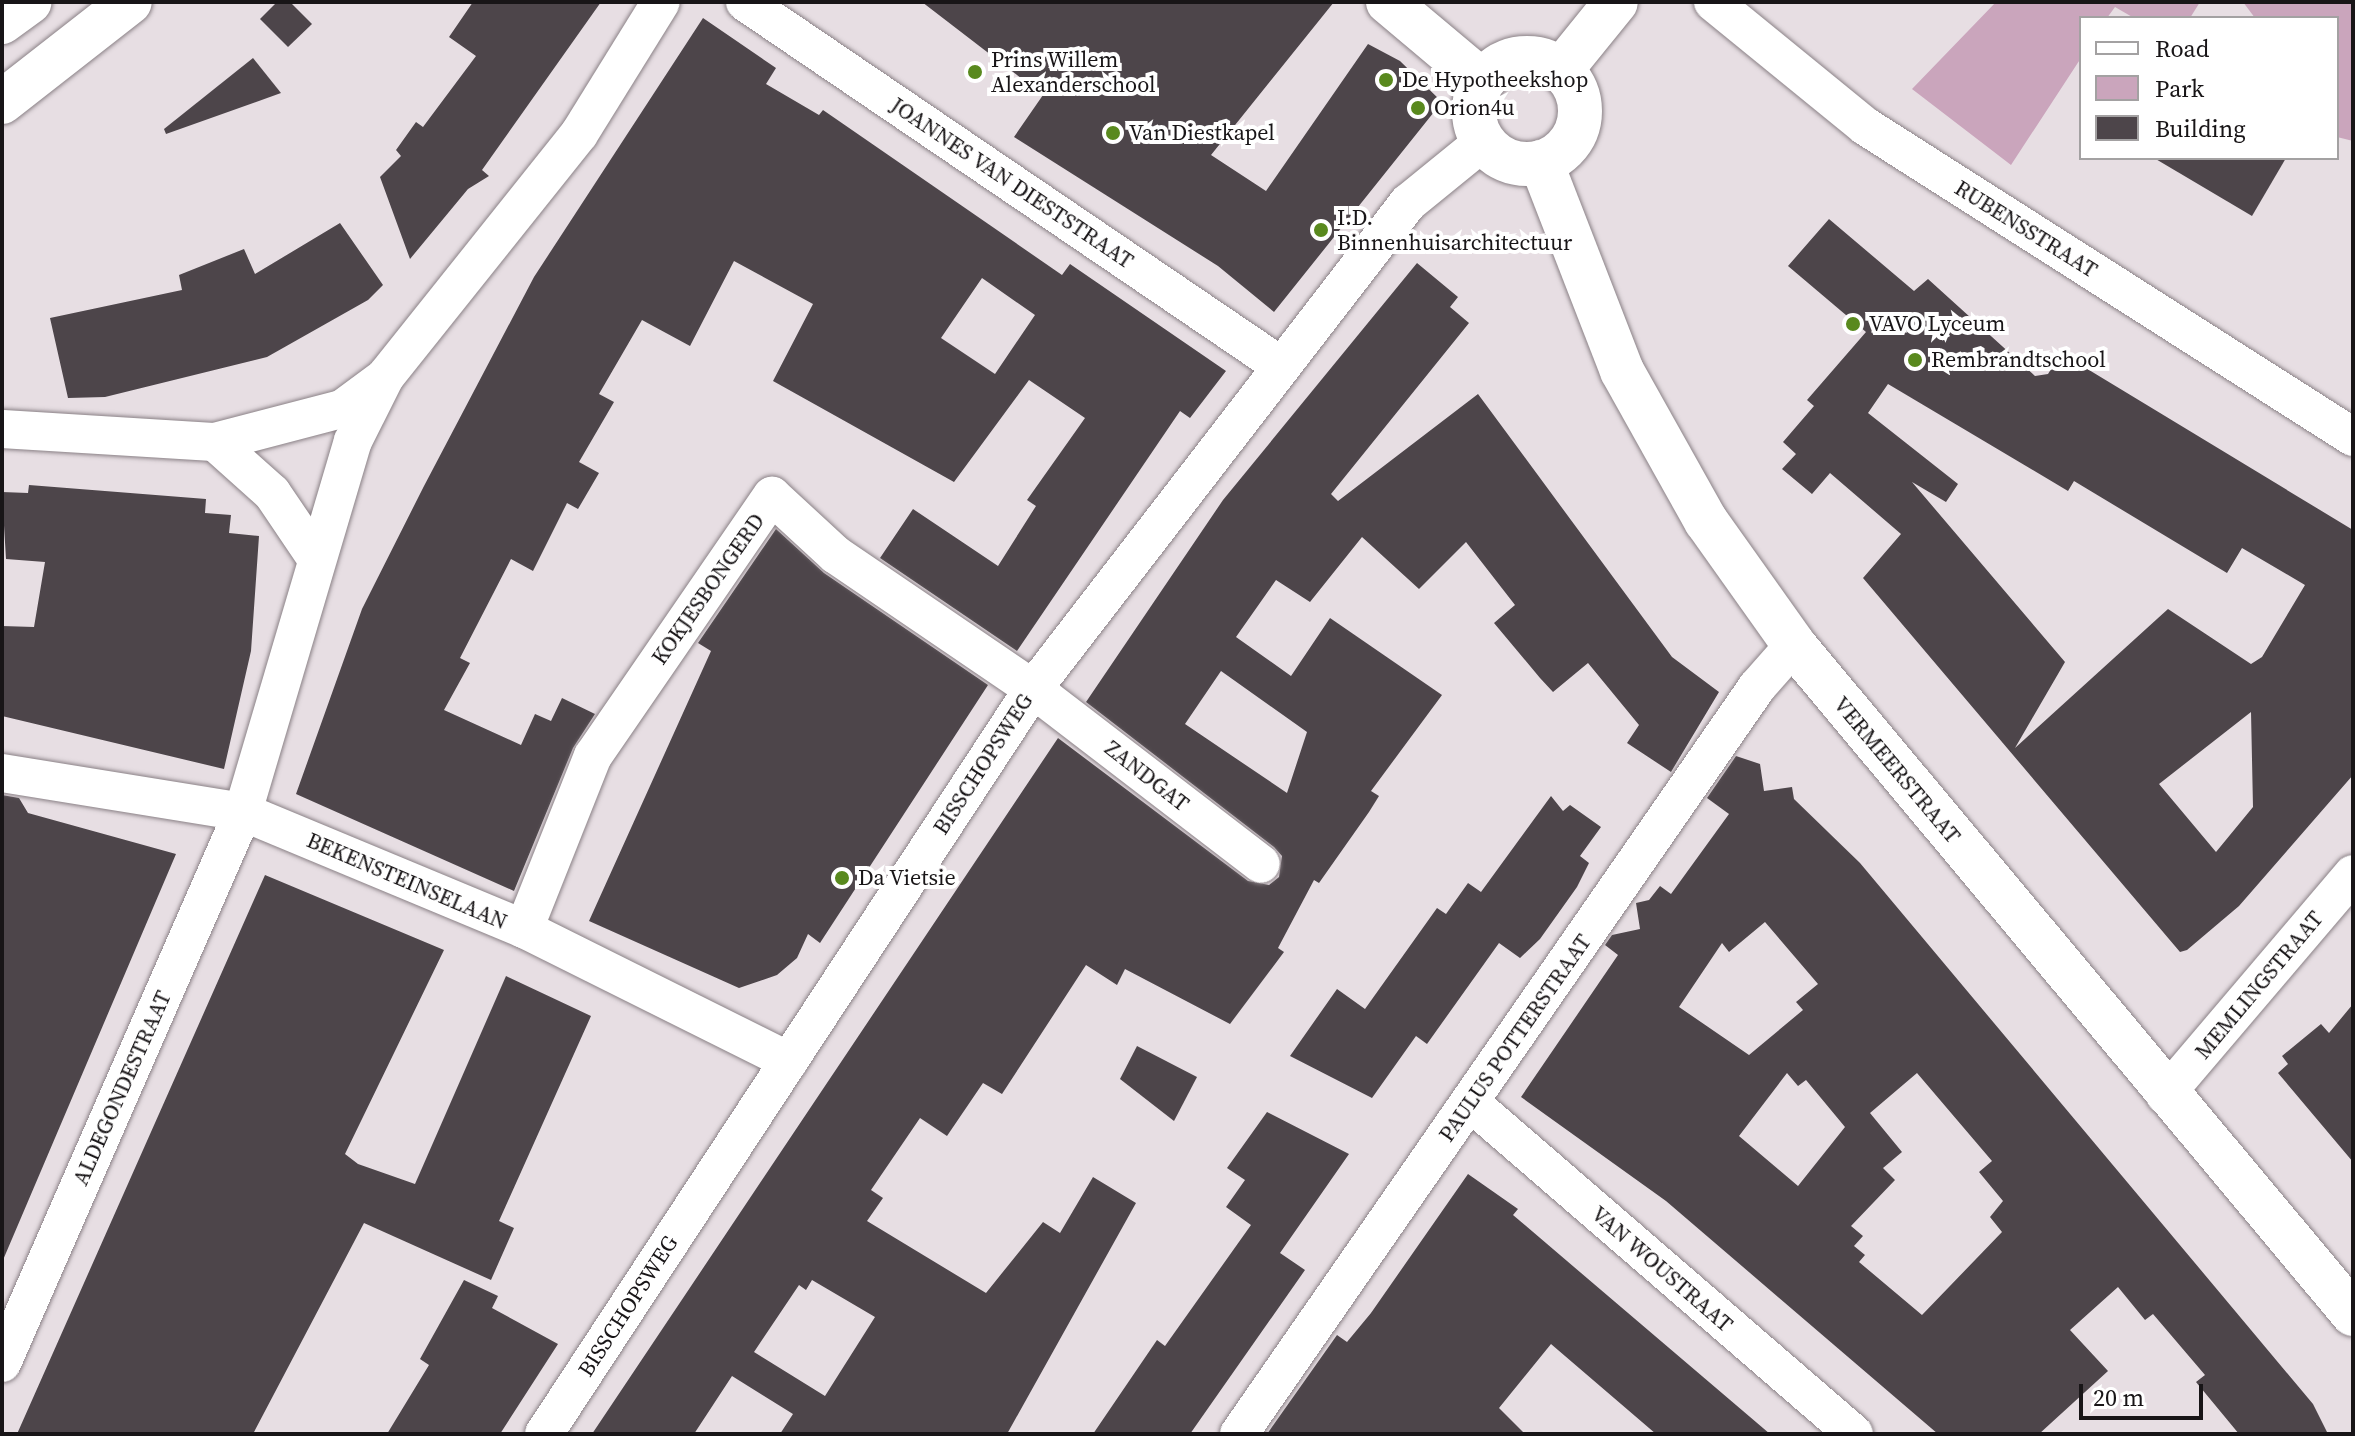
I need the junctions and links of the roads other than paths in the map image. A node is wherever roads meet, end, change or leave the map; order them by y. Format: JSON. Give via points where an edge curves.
{"nodes":[{"id":1,"x":30,"y":2,"type":"edge"},
{"id":2,"x":130,"y":2,"type":"edge"},
{"id":3,"x":661,"y":2,"type":"edge"},
{"id":4,"x":745,"y":2,"type":"edge"},
{"id":5,"x":1388,"y":2,"type":"edge"},
{"id":6,"x":1616,"y":2,"type":"edge"},
{"id":7,"x":1713,"y":2,"type":"edge"},
{"id":8,"x":2,"y":22,"type":"edge"},
{"id":9,"x":1561,"y":70,"type":"junction"},
{"id":10,"x":1482,"y":81,"type":"junction"},
{"id":11,"x":2,"y":102,"type":"edge"},
{"id":12,"x":1483,"y":142,"type":"junction"},
{"id":13,"x":1541,"y":162,"type":"junction"},
{"id":14,"x":1278,"y":364,"type":"junction"},
{"id":15,"x":385,"y":377,"type":"junction"},
{"id":16,"x":2,"y":429,"type":"edge"},
{"id":17,"x":2353,"y":437,"type":"edge"},
{"id":18,"x":215,"y":442,"type":"junction"},
{"id":19,"x":314,"y":555,"type":"junction"},
{"id":20,"x":1794,"y":645,"type":"junction"},
{"id":21,"x":1033,"y":689,"type":"junction"},
{"id":22,"x":2,"y":773,"type":"edge"},
{"id":23,"x":243,"y":812,"type":"junction"},
{"id":24,"x":1261,"y":864,"type":"dead end"},
{"id":25,"x":2353,"y":874,"type":"edge"},
{"id":26,"x":524,"y":929,"type":"junction"},
{"id":27,"x":789,"y":1061,"type":"junction"},
{"id":28,"x":2165,"y":1095,"type":"junction"},
{"id":29,"x":1471,"y":1103,"type":"junction"},
{"id":30,"x":2353,"y":1314,"type":"edge"},
{"id":31,"x":2,"y":1363,"type":"edge"},
{"id":32,"x":1851,"y":1433,"type":"edge"},
{"id":33,"x":544,"y":1434,"type":"edge"},
{"id":34,"x":1239,"y":1434,"type":"edge"}],
"edges":[{"from":1,"to":8,"type":"street"},
{"from":2,"to":11,"type":"street"},
{"from":3,"to":15,"type":"street","via":[[579,134]]},
{"from":4,"to":14,"type":"street","name":"JOANNES VAN DIESTSTRAAT"},
{"from":5,"to":10,"type":"street"},
{"from":6,"to":9,"type":"street"},
{"from":7,"to":17,"type":"street","name":"RUBENSSTRAAT","via":[[1865,126]]},
{"from":9,"to":10,"type":"street","via":[[1538,59],[1511,60]]},
{"from":9,"to":13,"type":"street","via":[[1580,115],[1568,145]]},
{"from":10,"to":12,"type":"street","via":[[1473,112]]},
{"from":12,"to":13,"type":"street","via":[[1509,161]]},
{"from":12,"to":14,"type":"street","name":"BISSCHOPSWEG","via":[[1408,203]]},
{"from":13,"to":20,"type":"street","name":"VERMEERSTRAAT","via":[[1622,371],[1706,521]]},
{"from":14,"to":21,"type":"street","name":"BISSCHOPSWEG"},
{"from":15,"to":18,"type":"street","via":[[342,409]]},
{"from":15,"to":19,"type":"street","name":"ALDEGONDESTRAAT","via":[[353,441]]},
{"from":16,"to":18,"type":"street"},
{"from":18,"to":19,"type":"street","via":[[272,493]]},
{"from":19,"to":23,"type":"street","name":"ALDEGONDESTRAAT"},
{"from":20,"to":28,"type":"street","name":"VERMEERSTRAAT"},
{"from":20,"to":29,"type":"street","name":"PAULUS POTTERSTRAAT","via":[[1757,687]]},
{"from":21,"to":24,"type":"street","name":"ZANDGAT"},
{"from":21,"to":26,"type":"street","name":"KOKJESBONGERD","via":[[836,555],[772,496],[593,756]]},
{"from":21,"to":27,"type":"street","name":"BISSCHOPSWEG"},
{"from":22,"to":23,"type":"street","name":"BEKENSTEINSELAAN"},
{"from":23,"to":26,"type":"street","name":"BEKENSTEINSELAAN"},
{"from":23,"to":31,"type":"street","name":"ALDEGONDESTRAAT"},
{"from":25,"to":28,"type":"street","name":"MEMLINGSTRAAT"},
{"from":26,"to":27,"type":"street","name":"BEKENSTEINSELAAN"},
{"from":27,"to":33,"type":"street","name":"BISSCHOPSWEG"},
{"from":28,"to":30,"type":"street","name":"VERMEERSTRAAT"},
{"from":29,"to":32,"type":"street","name":"VAN WOUSTRAAT"},
{"from":29,"to":34,"type":"street","name":"PAULUS POTTERSTRAAT"}]}
